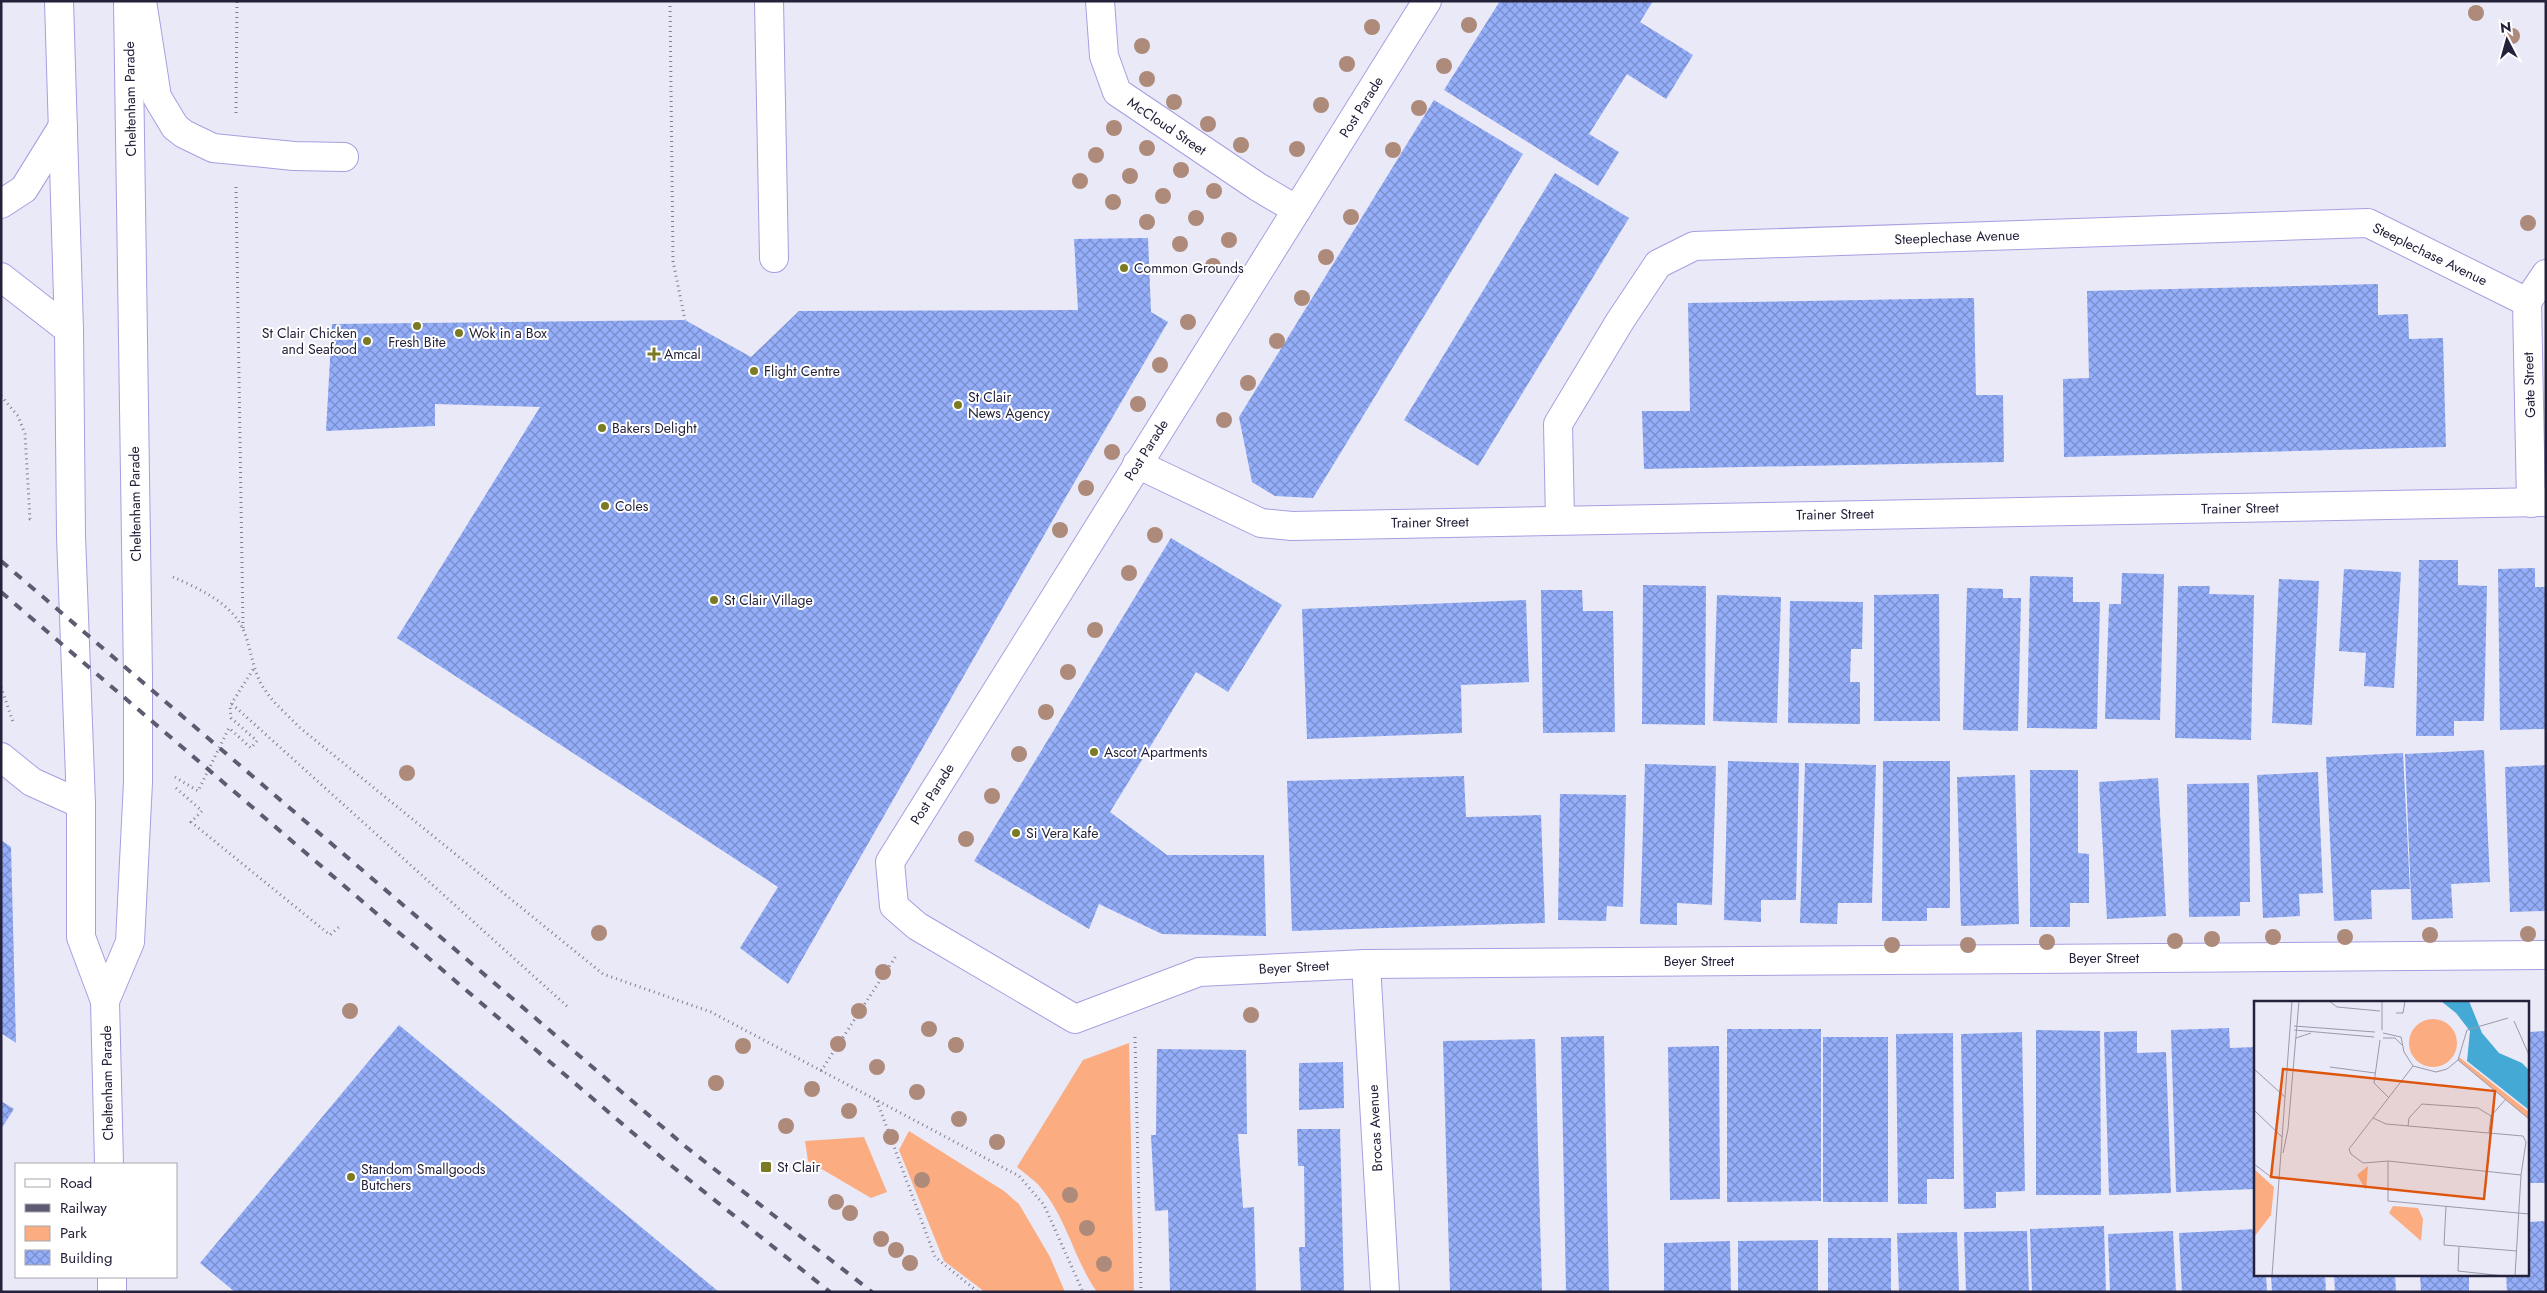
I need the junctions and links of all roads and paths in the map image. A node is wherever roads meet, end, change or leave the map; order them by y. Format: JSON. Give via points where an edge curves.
{"nodes":[{"id":1,"x":59,"y":1,"type":"edge"},
{"id":2,"x":128,"y":1,"type":"edge"},
{"id":3,"x":142,"y":1,"type":"edge"},
{"id":4,"x":237,"y":1,"type":"edge"},
{"id":5,"x":670,"y":1,"type":"edge"},
{"id":6,"x":769,"y":1,"type":"edge"},
{"id":7,"x":1100,"y":1,"type":"edge"},
{"id":8,"x":1427,"y":1,"type":"edge"},
{"id":9,"x":63,"y":126,"type":"junction"},
{"id":10,"x":235,"y":150,"type":"junction"},
{"id":11,"x":344,"y":157,"type":"dead end"},
{"id":12,"x":1,"y":204,"type":"edge"},
{"id":13,"x":1296,"y":210,"type":"junction"},
{"id":14,"x":774,"y":258,"type":"dead end"},
{"id":15,"x":2546,"y":274,"type":"edge"},
{"id":16,"x":1,"y":277,"type":"edge"},
{"id":17,"x":2527,"y":302,"type":"junction"},
{"id":18,"x":685,"y":320,"type":"dead end"},
{"id":19,"x":69,"y":330,"type":"junction"},
{"id":20,"x":1,"y":396,"type":"edge"},
{"id":21,"x":1137,"y":464,"type":"junction"},
{"id":22,"x":2538,"y":503,"type":"edge"},
{"id":23,"x":1560,"y":519,"type":"junction"},
{"id":24,"x":71,"y":536,"type":"junction"},
{"id":25,"x":136,"y":561,"type":"junction"},
{"id":26,"x":242,"y":628,"type":"junction"},
{"id":27,"x":254,"y":668,"type":"junction"},
{"id":28,"x":1,"y":687,"type":"edge"},
{"id":29,"x":232,"y":704,"type":"junction"},
{"id":30,"x":16,"y":731,"type":"dead end"},
{"id":31,"x":1,"y":757,"type":"edge"},
{"id":32,"x":81,"y":804,"type":"junction"},
{"id":33,"x":894,"y":906,"type":"joint"},
{"id":34,"x":340,"y":926,"type":"dead end"},
{"id":35,"x":2546,"y":955,"type":"edge"},
{"id":36,"x":896,"y":956,"type":"dead end"},
{"id":37,"x":1366,"y":964,"type":"junction"},
{"id":38,"x":105,"y":1001,"type":"junction"},
{"id":39,"x":569,"y":1008,"type":"dead end"},
{"id":40,"x":1135,"y":1034,"type":"dead end"},
{"id":41,"x":820,"y":1071,"type":"junction"},
{"id":42,"x":877,"y":1100,"type":"junction"},
{"id":43,"x":109,"y":1163,"type":"edge"},
{"id":44,"x":112,"y":1278,"type":"edge"},
{"id":45,"x":112,"y":1292,"type":"edge"},
{"id":46,"x":978,"y":1292,"type":"edge"},
{"id":47,"x":1083,"y":1292,"type":"edge"},
{"id":48,"x":1141,"y":1292,"type":"edge"},
{"id":49,"x":1385,"y":1292,"type":"edge"}],
"edges":[{"from":1,"to":9,"type":"street","name":"Cheltenham Parade"},
{"from":2,"to":25,"type":"street","name":"Cheltenham Parade"},
{"from":3,"to":10,"type":"street","via":[[156,97],[161,107],[184,134],[212,148]]},
{"from":4,"to":10,"type":"path"},
{"from":5,"to":18,"type":"path","via":[[673,261]]},
{"from":6,"to":14,"type":"street"},
{"from":7,"to":13,"type":"street","name":"McCloud Street","via":[[1104,56],[1117,92]]},
{"from":8,"to":13,"type":"street","name":"Post Parade"},
{"from":9,"to":12,"type":"street","via":[[24,189]]},
{"from":9,"to":19,"type":"street","name":"Cheltenham Parade"},
{"from":10,"to":11,"type":"street"},
{"from":10,"to":26,"type":"path"},
{"from":13,"to":21,"type":"street","name":"Post Parade"},
{"from":15,"to":17,"type":"street"},
{"from":16,"to":19,"type":"street"},
{"from":17,"to":22,"type":"street","name":"Gate Street"},
{"from":17,"to":23,"type":"street","name":"Steeplechase Avenue","via":[[2368,223],[1694,246],[1658,264],[1558,424]]},
{"from":19,"to":24,"type":"street","name":"Cheltenham Parade"},
{"from":20,"to":24,"type":"path","via":[[18,416],[25,434],[30,519]]},
{"from":21,"to":23,"type":"street","name":"Trainer Street","via":[[1261,523],[1292,526]]},
{"from":21,"to":33,"type":"street","name":"Post Parade","via":[[890,862]]},
{"from":22,"to":23,"type":"street","name":"Trainer Street"},
{"from":24,"to":32,"type":"street","name":"Cheltenham Parade"},
{"from":25,"to":26,"type":"path","via":[[211,596],[230,612]]},
{"from":25,"to":38,"type":"street","name":"Cheltenham Parade","via":[[138,782],[130,942]]},
{"from":26,"to":27,"type":"path"},
{"from":27,"to":29,"type":"path"},
{"from":27,"to":41,"type":"path","via":[[265,690],[299,727],[603,974],[711,1012]]},
{"from":28,"to":30,"type":"path"},
{"from":29,"to":34,"type":"path","via":[[231,718],[257,740],[251,748],[229,728],[198,791],[176,776],[170,783],[202,811],[191,822],[330,935]]},
{"from":29,"to":39,"type":"path"},
{"from":31,"to":32,"type":"street","via":[[32,782]]},
{"from":32,"to":38,"type":"street","name":"Cheltenham Parade","via":[[81,937]]},
{"from":33,"to":37,"type":"street","name":"Beyer Street","via":[[917,926],[1075,1019],[1199,972]]},
{"from":35,"to":37,"type":"street","name":"Beyer Street"},
{"from":36,"to":41,"type":"path"},
{"from":37,"to":49,"type":"street","name":"Brocas Avenue"},
{"from":38,"to":43,"type":"street","name":"Cheltenham Parade"},
{"from":40,"to":48,"type":"path"},
{"from":41,"to":42,"type":"path"},
{"from":42,"to":46,"type":"path","via":[[935,1257]]},
{"from":42,"to":47,"type":"path","via":[[1019,1176],[1044,1205]]},
{"from":44,"to":45,"type":"street"}]}
